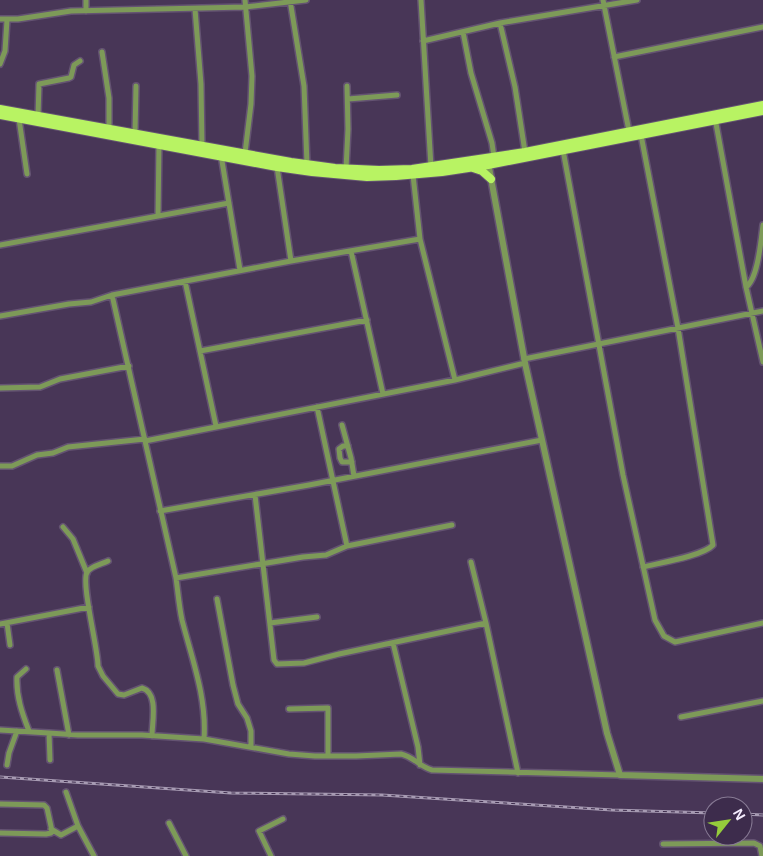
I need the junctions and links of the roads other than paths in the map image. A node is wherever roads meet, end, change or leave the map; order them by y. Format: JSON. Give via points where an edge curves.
{"nodes":[{"id":1,"x":86,"y":0,"type":"edge"},
{"id":2,"x":245,"y":0,"type":"edge"},
{"id":3,"x":306,"y":0,"type":"edge"},
{"id":4,"x":421,"y":0,"type":"edge"},
{"id":5,"x":637,"y":0,"type":"edge"},
{"id":6,"x":290,"y":1,"type":"edge"},
{"id":7,"x":603,"y":3,"type":"edge"},
{"id":8,"x":245,"y":7,"type":"junction"},
{"id":9,"x":195,"y":9,"type":"junction"},
{"id":10,"x":86,"y":11,"type":"junction"},
{"id":11,"x":0,"y":19,"type":"edge"},
{"id":12,"x":7,"y":20,"type":"junction"},
{"id":13,"x":500,"y":23,"type":"junction"},
{"id":14,"x":763,"y":27,"type":"edge"},
{"id":15,"x":463,"y":32,"type":"junction"},
{"id":16,"x":423,"y":41,"type":"junction"},
{"id":17,"x":102,"y":52,"type":"dead end"},
{"id":18,"x":614,"y":57,"type":"junction"},
{"id":19,"x":80,"y":61,"type":"dead end"},
{"id":20,"x":0,"y":64,"type":"edge"},
{"id":21,"x":136,"y":86,"type":"dead end"},
{"id":22,"x":347,"y":86,"type":"dead end"},
{"id":23,"x":397,"y":95,"type":"dead end"},
{"id":24,"x":348,"y":99,"type":"junction"},
{"id":25,"x":763,"y":105,"type":"edge"},
{"id":26,"x":0,"y":109,"type":"edge"},
{"id":27,"x":763,"y":111,"type":"edge"},
{"id":28,"x":0,"y":115,"type":"edge"},
{"id":29,"x":38,"y":116,"type":"junction"},
{"id":30,"x":715,"y":118,"type":"junction"},
{"id":31,"x":19,"y":119,"type":"junction"},
{"id":32,"x":109,"y":128,"type":"junction"},
{"id":33,"x":629,"y":131,"type":"junction"},
{"id":34,"x":135,"y":133,"type":"junction"},
{"id":35,"x":641,"y":135,"type":"junction"},
{"id":36,"x":159,"y":144,"type":"junction"},
{"id":37,"x":202,"y":146,"type":"junction"},
{"id":38,"x":564,"y":150,"type":"junction"},
{"id":39,"x":525,"y":152,"type":"junction"},
{"id":40,"x":245,"y":154,"type":"junction"},
{"id":41,"x":220,"y":156,"type":"junction"},
{"id":42,"x":490,"y":160,"type":"junction"},
{"id":43,"x":307,"y":164,"type":"junction"},
{"id":44,"x":277,"y":166,"type":"junction"},
{"id":45,"x":431,"y":167,"type":"junction"},
{"id":46,"x":471,"y":167,"type":"junction"},
{"id":47,"x":346,"y":169,"type":"junction"},
{"id":48,"x":27,"y":174,"type":"dead end"},
{"id":49,"x":413,"y":175,"type":"junction"},
{"id":50,"x":491,"y":179,"type":"junction"},
{"id":51,"x":230,"y":203,"type":"junction"},
{"id":52,"x":158,"y":216,"type":"junction"},
{"id":53,"x":763,"y":225,"type":"edge"},
{"id":54,"x":420,"y":238,"type":"junction"},
{"id":55,"x":0,"y":245,"type":"edge"},
{"id":56,"x":350,"y":251,"type":"junction"},
{"id":57,"x":292,"y":261,"type":"junction"},
{"id":58,"x":240,"y":270,"type":"junction"},
{"id":59,"x":185,"y":281,"type":"junction"},
{"id":60,"x":746,"y":287,"type":"junction"},
{"id":61,"x":112,"y":295,"type":"junction"},
{"id":62,"x":763,"y":312,"type":"edge"},
{"id":63,"x":752,"y":314,"type":"junction"},
{"id":64,"x":0,"y":316,"type":"edge"},
{"id":65,"x":367,"y":320,"type":"junction"},
{"id":66,"x":678,"y":328,"type":"junction"},
{"id":67,"x":600,"y":344,"type":"junction"},
{"id":68,"x":200,"y":351,"type":"junction"},
{"id":69,"x":525,"y":361,"type":"junction"},
{"id":70,"x":763,"y":362,"type":"edge"},
{"id":71,"x":129,"y":366,"type":"junction"},
{"id":72,"x":455,"y":380,"type":"junction"},
{"id":73,"x":0,"y":388,"type":"edge"},
{"id":74,"x":383,"y":394,"type":"junction"},
{"id":75,"x":317,"y":407,"type":"junction"},
{"id":76,"x":342,"y":425,"type":"dead end"},
{"id":77,"x":216,"y":426,"type":"junction"},
{"id":78,"x":145,"y":440,"type":"junction"},
{"id":79,"x":542,"y":440,"type":"junction"},
{"id":80,"x":348,"y":446,"type":"junction"},
{"id":81,"x":352,"y":462,"type":"junction"},
{"id":82,"x":0,"y":466,"type":"edge"},
{"id":83,"x":354,"y":476,"type":"junction"},
{"id":84,"x":332,"y":480,"type":"junction"},
{"id":85,"x":255,"y":495,"type":"junction"},
{"id":86,"x":160,"y":511,"type":"junction"},
{"id":87,"x":452,"y":525,"type":"dead end"},
{"id":88,"x":62,"y":528,"type":"dead end"},
{"id":89,"x":347,"y":546,"type":"junction"},
{"id":90,"x":108,"y":561,"type":"dead end"},
{"id":91,"x":471,"y":562,"type":"dead end"},
{"id":92,"x":262,"y":564,"type":"junction"},
{"id":93,"x":643,"y":567,"type":"junction"},
{"id":94,"x":87,"y":573,"type":"junction"},
{"id":95,"x":176,"y":578,"type":"junction"},
{"id":96,"x":217,"y":599,"type":"dead end"},
{"id":97,"x":89,"y":607,"type":"junction"},
{"id":98,"x":317,"y":617,"type":"dead end"},
{"id":99,"x":7,"y":623,"type":"junction"},
{"id":100,"x":270,"y":623,"type":"junction"},
{"id":101,"x":486,"y":623,"type":"junction"},
{"id":102,"x":763,"y":623,"type":"edge"},
{"id":103,"x":0,"y":624,"type":"edge"},
{"id":104,"x":394,"y":643,"type":"junction"},
{"id":105,"x":10,"y":645,"type":"dead end"},
{"id":106,"x":26,"y":668,"type":"dead end"},
{"id":107,"x":57,"y":670,"type":"dead end"},
{"id":108,"x":763,"y":701,"type":"edge"},
{"id":109,"x":290,"y":709,"type":"dead end"},
{"id":110,"x":680,"y":717,"type":"dead end"},
{"id":111,"x":0,"y":730,"type":"edge"},
{"id":112,"x":18,"y":730,"type":"junction"},
{"id":113,"x":29,"y":731,"type":"junction"},
{"id":114,"x":49,"y":733,"type":"junction"},
{"id":115,"x":69,"y":735,"type":"junction"},
{"id":116,"x":152,"y":736,"type":"junction"},
{"id":117,"x":204,"y":739,"type":"junction"},
{"id":118,"x":250,"y":746,"type":"junction"},
{"id":119,"x":328,"y":756,"type":"junction"},
{"id":120,"x":50,"y":760,"type":"dead end"},
{"id":121,"x":420,"y":765,"type":"junction"},
{"id":122,"x":7,"y":766,"type":"dead end"},
{"id":123,"x":518,"y":773,"type":"junction"},
{"id":124,"x":620,"y":775,"type":"junction"},
{"id":125,"x":763,"y":779,"type":"edge"},
{"id":126,"x":66,"y":792,"type":"dead end"},
{"id":127,"x":0,"y":804,"type":"edge"},
{"id":128,"x":284,"y":819,"type":"dead end"},
{"id":129,"x":169,"y":823,"type":"dead end"},
{"id":130,"x":78,"y":826,"type":"junction"},
{"id":131,"x":51,"y":829,"type":"junction"},
{"id":132,"x":0,"y":833,"type":"edge"},
{"id":133,"x":663,"y":844,"type":"dead end"},
{"id":134,"x":94,"y":856,"type":"edge"},
{"id":135,"x":186,"y":856,"type":"edge"},
{"id":136,"x":271,"y":856,"type":"edge"},
{"id":137,"x":762,"y":856,"type":"edge"}],
"edges":[{"from":1,"to":10,"type":"street"},
{"from":2,"to":8,"type":"street"},
{"from":3,"to":6,"type":"street"},
{"from":4,"to":16,"type":"street"},
{"from":5,"to":7,"type":"street"},
{"from":6,"to":8,"type":"street"},
{"from":6,"to":43,"type":"street","via":[[304,86]]},
{"from":7,"to":13,"type":"street"},
{"from":7,"to":18,"type":"street"},
{"from":8,"to":9,"type":"street"},
{"from":8,"to":40,"type":"street","via":[[252,76]]},
{"from":9,"to":10,"type":"street"},
{"from":9,"to":37,"type":"street"},
{"from":10,"to":12,"type":"street"},
{"from":11,"to":12,"type":"street"},
{"from":12,"to":20,"type":"street","via":[[5,51]]},
{"from":13,"to":15,"type":"street"},
{"from":13,"to":39,"type":"street"},
{"from":14,"to":18,"type":"street"},
{"from":15,"to":16,"type":"street"},
{"from":15,"to":42,"type":"street","via":[[471,73],[492,143]]},
{"from":16,"to":45,"type":"street"},
{"from":17,"to":32,"type":"street","via":[[110,98]]},
{"from":18,"to":33,"type":"street"},
{"from":19,"to":29,"type":"street","via":[[74,65],[68,78],[39,84]]},
{"from":21,"to":34,"type":"street"},
{"from":22,"to":24,"type":"street"},
{"from":23,"to":24,"type":"street"},
{"from":24,"to":47,"type":"street"},
{"from":25,"to":30,"type":"main road"},
{"from":26,"to":29,"type":"main road"},
{"from":27,"to":30,"type":"main road"},
{"from":28,"to":31,"type":"main road"},
{"from":29,"to":32,"type":"main road"},
{"from":30,"to":33,"type":"main road"},
{"from":30,"to":35,"type":"main road"},
{"from":30,"to":60,"type":"street"},
{"from":31,"to":36,"type":"main road"},
{"from":31,"to":48,"type":"street"},
{"from":32,"to":34,"type":"main road"},
{"from":33,"to":39,"type":"main road"},
{"from":34,"to":37,"type":"main road"},
{"from":35,"to":38,"type":"main road"},
{"from":35,"to":66,"type":"street"},
{"from":36,"to":41,"type":"main road"},
{"from":36,"to":52,"type":"street"},
{"from":37,"to":40,"type":"main road"},
{"from":38,"to":42,"type":"main road"},
{"from":38,"to":67,"type":"street"},
{"from":39,"to":42,"type":"main road"},
{"from":40,"to":43,"type":"main road"},
{"from":41,"to":44,"type":"main road"},
{"from":41,"to":51,"type":"street"},
{"from":42,"to":45,"type":"main road"},
{"from":42,"to":46,"type":"main road"},
{"from":42,"to":50,"type":"street"},
{"from":43,"to":47,"type":"main road"},
{"from":44,"to":49,"type":"main road","via":[[359,176]]},
{"from":44,"to":57,"type":"street"},
{"from":45,"to":47,"type":"main road"},
{"from":46,"to":49,"type":"main road"},
{"from":46,"to":50,"type":"main road"},
{"from":49,"to":54,"type":"street"},
{"from":50,"to":69,"type":"street"},
{"from":51,"to":52,"type":"street"},
{"from":51,"to":58,"type":"street"},
{"from":52,"to":55,"type":"street"},
{"from":53,"to":60,"type":"street","via":[[754,272]]},
{"from":54,"to":56,"type":"street"},
{"from":54,"to":72,"type":"street"},
{"from":56,"to":57,"type":"street"},
{"from":56,"to":65,"type":"street"},
{"from":57,"to":58,"type":"street"},
{"from":58,"to":59,"type":"street"},
{"from":59,"to":61,"type":"street"},
{"from":59,"to":68,"type":"street"},
{"from":60,"to":63,"type":"street"},
{"from":61,"to":64,"type":"street","via":[[91,302]]},
{"from":61,"to":71,"type":"street"},
{"from":62,"to":63,"type":"street"},
{"from":63,"to":66,"type":"street"},
{"from":63,"to":70,"type":"street"},
{"from":65,"to":68,"type":"street"},
{"from":65,"to":74,"type":"street"},
{"from":66,"to":67,"type":"street"},
{"from":66,"to":93,"type":"street","via":[[713,545],[707,550]]},
{"from":67,"to":69,"type":"street"},
{"from":67,"to":93,"type":"street"},
{"from":68,"to":77,"type":"street"},
{"from":69,"to":72,"type":"street"},
{"from":69,"to":79,"type":"street"},
{"from":71,"to":73,"type":"street","via":[[60,379],[40,387]]},
{"from":71,"to":78,"type":"street"},
{"from":72,"to":74,"type":"street"},
{"from":74,"to":75,"type":"street"},
{"from":75,"to":77,"type":"street"},
{"from":75,"to":84,"type":"street"},
{"from":76,"to":80,"type":"street"},
{"from":77,"to":78,"type":"street"},
{"from":78,"to":82,"type":"street","via":[[68,447],[12,466]]},
{"from":78,"to":86,"type":"street"},
{"from":79,"to":83,"type":"street"},
{"from":79,"to":124,"type":"street","via":[[607,733]]},
{"from":80,"to":81,"type":"street"},
{"from":80,"to":81,"type":"street","via":[[339,448],[340,458],[342,462]]},
{"from":81,"to":83,"type":"street"},
{"from":83,"to":84,"type":"street"},
{"from":84,"to":85,"type":"street"},
{"from":84,"to":89,"type":"street"},
{"from":85,"to":86,"type":"street"},
{"from":85,"to":92,"type":"street"},
{"from":86,"to":95,"type":"street"},
{"from":87,"to":89,"type":"street"},
{"from":88,"to":94,"type":"street","via":[[73,539]]},
{"from":89,"to":92,"type":"street","via":[[326,555]]},
{"from":90,"to":94,"type":"street"},
{"from":91,"to":101,"type":"street"},
{"from":92,"to":95,"type":"street"},
{"from":92,"to":100,"type":"street"},
{"from":93,"to":102,"type":"street","via":[[655,620],[667,639],[675,642]]},
{"from":94,"to":97,"type":"street"},
{"from":95,"to":117,"type":"street","via":[[182,620],[204,706]]},
{"from":96,"to":118,"type":"street","via":[[233,685],[250,731]]},
{"from":97,"to":99,"type":"street"},
{"from":97,"to":116,"type":"street","via":[[100,670],[118,694],[142,688],[149,692],[152,698]]},
{"from":98,"to":100,"type":"street"},
{"from":99,"to":103,"type":"street"},
{"from":99,"to":105,"type":"street"},
{"from":100,"to":104,"type":"street","via":[[274,660],[278,664],[304,663]]},
{"from":101,"to":104,"type":"street"},
{"from":101,"to":123,"type":"street"},
{"from":104,"to":121,"type":"street"},
{"from":106,"to":113,"type":"street","via":[[17,677],[17,684]]},
{"from":107,"to":115,"type":"street"},
{"from":108,"to":110,"type":"street"},
{"from":109,"to":119,"type":"street","via":[[328,708]]},
{"from":111,"to":112,"type":"street"},
{"from":112,"to":113,"type":"street"},
{"from":112,"to":122,"type":"street"},
{"from":113,"to":114,"type":"street"},
{"from":114,"to":115,"type":"street"},
{"from":114,"to":120,"type":"street"},
{"from":115,"to":116,"type":"street"},
{"from":116,"to":117,"type":"street"},
{"from":117,"to":118,"type":"street"},
{"from":118,"to":119,"type":"street","via":[[289,754]]},
{"from":119,"to":121,"type":"street","via":[[401,754]]},
{"from":121,"to":123,"type":"street","via":[[432,770]]},
{"from":123,"to":124,"type":"street"},
{"from":124,"to":125,"type":"street"},
{"from":126,"to":130,"type":"street"},
{"from":127,"to":131,"type":"street","via":[[44,805]]},
{"from":128,"to":136,"type":"street","via":[[259,832]]},
{"from":129,"to":135,"type":"street"},
{"from":130,"to":131,"type":"street","via":[[61,835]]},
{"from":130,"to":134,"type":"street"},
{"from":131,"to":132,"type":"street","via":[[50,834]]},
{"from":133,"to":137,"type":"street","via":[[754,844],[760,846]]}]}
